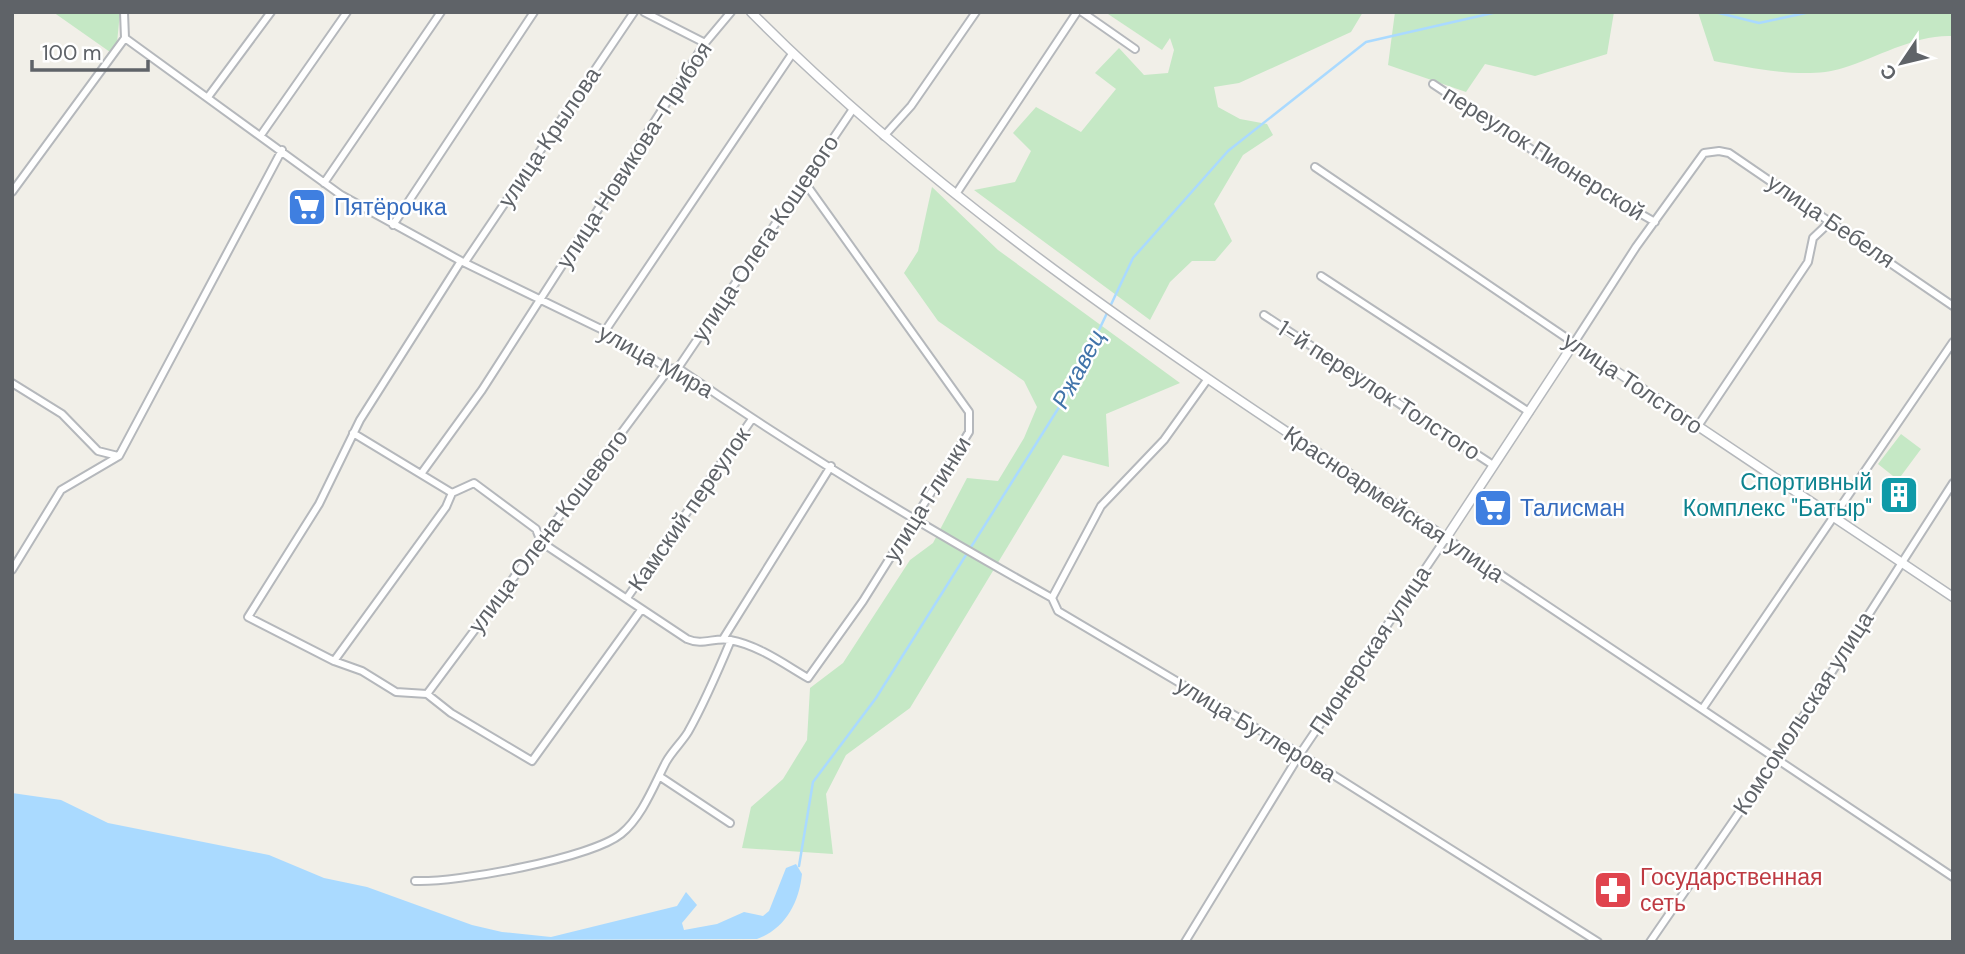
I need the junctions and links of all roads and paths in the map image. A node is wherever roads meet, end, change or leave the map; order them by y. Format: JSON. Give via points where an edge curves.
{"nodes":[{"id":1,"x":124,"y":12,"type":"edge"},
{"id":2,"x":271,"y":12,"type":"edge"},
{"id":3,"x":347,"y":12,"type":"edge"},
{"id":4,"x":441,"y":12,"type":"edge"},
{"id":5,"x":534,"y":12,"type":"edge"},
{"id":6,"x":634,"y":12,"type":"edge"},
{"id":7,"x":644,"y":12,"type":"edge"},
{"id":8,"x":731,"y":12,"type":"edge"},
{"id":9,"x":751,"y":12,"type":"edge"},
{"id":10,"x":975,"y":12,"type":"edge"},
{"id":11,"x":1079,"y":12,"type":"edge"},
{"id":12,"x":125,"y":38,"type":"junction"},
{"id":13,"x":705,"y":43,"type":"junction"},
{"id":14,"x":1135,"y":49,"type":"dead end"},
{"id":15,"x":792,"y":54,"type":"junction"},
{"id":16,"x":1433,"y":84,"type":"dead end"},
{"id":17,"x":208,"y":97,"type":"junction"},
{"id":18,"x":852,"y":109,"type":"junction"},
{"id":19,"x":261,"y":135,"type":"junction"},
{"id":20,"x":884,"y":136,"type":"junction"},
{"id":21,"x":282,"y":150,"type":"junction"},
{"id":22,"x":1704,"y":153,"type":"joint"},
{"id":23,"x":1315,"y":167,"type":"dead end"},
{"id":24,"x":803,"y":180,"type":"junction"},
{"id":25,"x":324,"y":183,"type":"junction"},
{"id":26,"x":12,"y":192,"type":"edge"},
{"id":27,"x":956,"y":194,"type":"junction"},
{"id":28,"x":1831,"y":220,"type":"junction"},
{"id":29,"x":1655,"y":222,"type":"junction"},
{"id":30,"x":393,"y":225,"type":"junction"},
{"id":31,"x":463,"y":261,"type":"junction"},
{"id":32,"x":1321,"y":276,"type":"dead end"},
{"id":33,"x":539,"y":299,"type":"junction"},
{"id":34,"x":1953,"y":306,"type":"edge"},
{"id":35,"x":1264,"y":315,"type":"dead end"},
{"id":36,"x":605,"y":331,"type":"junction"},
{"id":37,"x":1953,"y":342,"type":"edge"},
{"id":38,"x":1574,"y":344,"type":"junction"},
{"id":39,"x":678,"y":368,"type":"junction"},
{"id":40,"x":669,"y":369,"type":"junction"},
{"id":41,"x":1207,"y":380,"type":"junction"},
{"id":42,"x":12,"y":383,"type":"edge"},
{"id":43,"x":1529,"y":412,"type":"junction"},
{"id":44,"x":752,"y":419,"type":"junction"},
{"id":45,"x":1698,"y":426,"type":"junction"},
{"id":46,"x":353,"y":433,"type":"junction"},
{"id":47,"x":119,"y":456,"type":"junction"},
{"id":48,"x":831,"y":466,"type":"junction"},
{"id":49,"x":1493,"y":466,"type":"junction"},
{"id":50,"x":421,"y":474,"type":"junction"},
{"id":51,"x":1953,"y":483,"type":"edge"},
{"id":52,"x":452,"y":493,"type":"junction"},
{"id":53,"x":1833,"y":517,"type":"junction"},
{"id":54,"x":915,"y":519,"type":"junction"},
{"id":55,"x":1446,"y":538,"type":"junction"},
{"id":56,"x":541,"y":542,"type":"junction"},
{"id":57,"x":1901,"y":562,"type":"junction"},
{"id":58,"x":12,"y":570,"type":"edge"},
{"id":59,"x":1953,"y":597,"type":"edge"},
{"id":60,"x":627,"y":598,"type":"junction"},
{"id":61,"x":1052,"y":598,"type":"junction"},
{"id":62,"x":641,"y":610,"type":"junction"},
{"id":63,"x":727,"y":639,"type":"junction"},
{"id":64,"x":334,"y":661,"type":"junction"},
{"id":65,"x":427,"y":694,"type":"junction"},
{"id":66,"x":1703,"y":708,"type":"junction"},
{"id":67,"x":1300,"y":754,"type":"junction"},
{"id":68,"x":1776,"y":759,"type":"junction"},
{"id":69,"x":659,"y":776,"type":"junction"},
{"id":70,"x":730,"y":823,"type":"dead end"},
{"id":71,"x":1953,"y":877,"type":"edge"},
{"id":72,"x":415,"y":881,"type":"dead end"},
{"id":73,"x":1185,"y":942,"type":"edge"},
{"id":74,"x":1598,"y":942,"type":"edge"},
{"id":75,"x":1650,"y":942,"type":"edge"}],
"edges":[{"from":1,"to":12,"type":"street"},
{"from":2,"to":17,"type":"street"},
{"from":3,"to":19,"type":"street"},
{"from":4,"to":25,"type":"street"},
{"from":5,"to":30,"type":"street"},
{"from":6,"to":31,"type":"street","name":"улица Крылова"},
{"from":7,"to":13,"type":"street"},
{"from":8,"to":13,"type":"street","name":"улица Новикова-Прибоя"},
{"from":9,"to":15,"type":"street","name":"Красноармейская улица"},
{"from":10,"to":20,"type":"street","via":[[911,106]]},
{"from":11,"to":14,"type":"street"},
{"from":11,"to":27,"type":"street"},
{"from":12,"to":17,"type":"street","name":"улица Мира"},
{"from":12,"to":26,"type":"street"},
{"from":13,"to":33,"type":"street","name":"улица Новикова-Прибоя"},
{"from":15,"to":18,"type":"street","name":"Красноармейская улица"},
{"from":15,"to":36,"type":"street"},
{"from":16,"to":29,"type":"street","name":"переулок Пионерской","via":[[1552,163]]},
{"from":17,"to":19,"type":"street","name":"улица Мира"},
{"from":18,"to":20,"type":"street","name":"Красноармейская улица"},
{"from":18,"to":24,"type":"street","name":"улица Олега Кошевого"},
{"from":19,"to":21,"type":"street","name":"улица Мира"},
{"from":20,"to":27,"type":"street","name":"Красноармейская улица"},
{"from":21,"to":25,"type":"street","name":"улица Мира"},
{"from":21,"to":47,"type":"street"},
{"from":22,"to":28,"type":"street","name":"улица Бебеля","via":[[1730,153]]},
{"from":22,"to":29,"type":"street","name":"Пионерская улица"},
{"from":23,"to":38,"type":"street","name":"улица Толстого"},
{"from":24,"to":39,"type":"street","name":"улица Олега Кошевого"},
{"from":24,"to":54,"type":"street","name":"улица Глинки","via":[[970,412],[970,432]]},
{"from":25,"to":30,"type":"street","name":"улица Мира"},
{"from":27,"to":41,"type":"street","name":"Красноармейская улица"},
{"from":28,"to":34,"type":"street","name":"улица Бебеля"},
{"from":28,"to":45,"type":"street","via":[[1818,231],[1808,262]]},
{"from":29,"to":38,"type":"street","name":"Пионерская улица"},
{"from":30,"to":31,"type":"street","name":"улица Мира"},
{"from":31,"to":33,"type":"street","name":"улица Мира"},
{"from":31,"to":46,"type":"street"},
{"from":32,"to":43,"type":"street"},
{"from":33,"to":36,"type":"street","name":"улица Мира"},
{"from":33,"to":50,"type":"street","name":"улица Новикова-Прибоя","via":[[482,390]]},
{"from":35,"to":49,"type":"street","name":"1-й переулок Толстого"},
{"from":36,"to":40,"type":"street","name":"улица Мира"},
{"from":37,"to":53,"type":"street"},
{"from":38,"to":43,"type":"street","name":"Пионерская улица"},
{"from":38,"to":45,"type":"street","name":"улица Толстого"},
{"from":39,"to":40,"type":"street","name":"улица Мира"},
{"from":39,"to":44,"type":"street","name":"улица Мира"},
{"from":40,"to":56,"type":"street","name":"улица Олена Кошевого"},
{"from":41,"to":55,"type":"street","name":"Красноармейская улица"},
{"from":41,"to":61,"type":"street","via":[[1164,439],[1101,506]]},
{"from":42,"to":47,"type":"street","via":[[62,414],[99,451]]},
{"from":43,"to":49,"type":"street","name":"Пионерская улица"},
{"from":44,"to":48,"type":"street","name":"улица Мира"},
{"from":44,"to":60,"type":"street","name":"Камский переулок"},
{"from":45,"to":53,"type":"street","name":"улица Толстого"},
{"from":46,"to":50,"type":"street"},
{"from":46,"to":64,"type":"street","via":[[319,504],[248,617]]},
{"from":47,"to":58,"type":"street","via":[[61,490]]},
{"from":48,"to":54,"type":"street","name":"улица Мира"},
{"from":48,"to":63,"type":"street"},
{"from":49,"to":55,"type":"street","name":"Пионерская улица"},
{"from":50,"to":52,"type":"street"},
{"from":51,"to":57,"type":"street","name":"Комсомольская улица"},
{"from":52,"to":56,"type":"street","via":[[474,483],[536,529]]},
{"from":52,"to":64,"type":"street"},
{"from":53,"to":57,"type":"street","name":"улица Толстого"},
{"from":53,"to":66,"type":"street"},
{"from":54,"to":61,"type":"street","name":"улица Бутлерова"},
{"from":54,"to":63,"type":"street","name":"улица Глинки","via":[[808,678],[752,647]]},
{"from":55,"to":66,"type":"street","name":"Красноармейская улица"},
{"from":55,"to":67,"type":"street","name":"Пионерская улица"},
{"from":56,"to":60,"type":"street"},
{"from":56,"to":65,"type":"street","name":"улица Олена Кошевого"},
{"from":57,"to":59,"type":"street","name":"улица Толстого"},
{"from":57,"to":68,"type":"street","name":"Комсомольская улица"},
{"from":60,"to":62,"type":"street"},
{"from":61,"to":67,"type":"street","name":"улица Бутлерова","via":[[1058,611]]},
{"from":62,"to":63,"type":"street","via":[[696,643]]},
{"from":62,"to":65,"type":"street","name":"Камский переулок","via":[[532,761]]},
{"from":63,"to":69,"type":"street","via":[[686,735]]},
{"from":64,"to":65,"type":"street","via":[[362,671],[396,692]]},
{"from":66,"to":68,"type":"street","name":"Красноармейская улица"},
{"from":67,"to":73,"type":"street","name":"Пионерская улица"},
{"from":67,"to":74,"type":"street","name":"улица Бутлерова"},
{"from":68,"to":71,"type":"street","name":"Красноармейская улица"},
{"from":68,"to":75,"type":"street","name":"Комсомольская улица"},
{"from":69,"to":70,"type":"street"},
{"from":69,"to":72,"type":"street","via":[[629,827],[607,842],[461,878]]}]}
